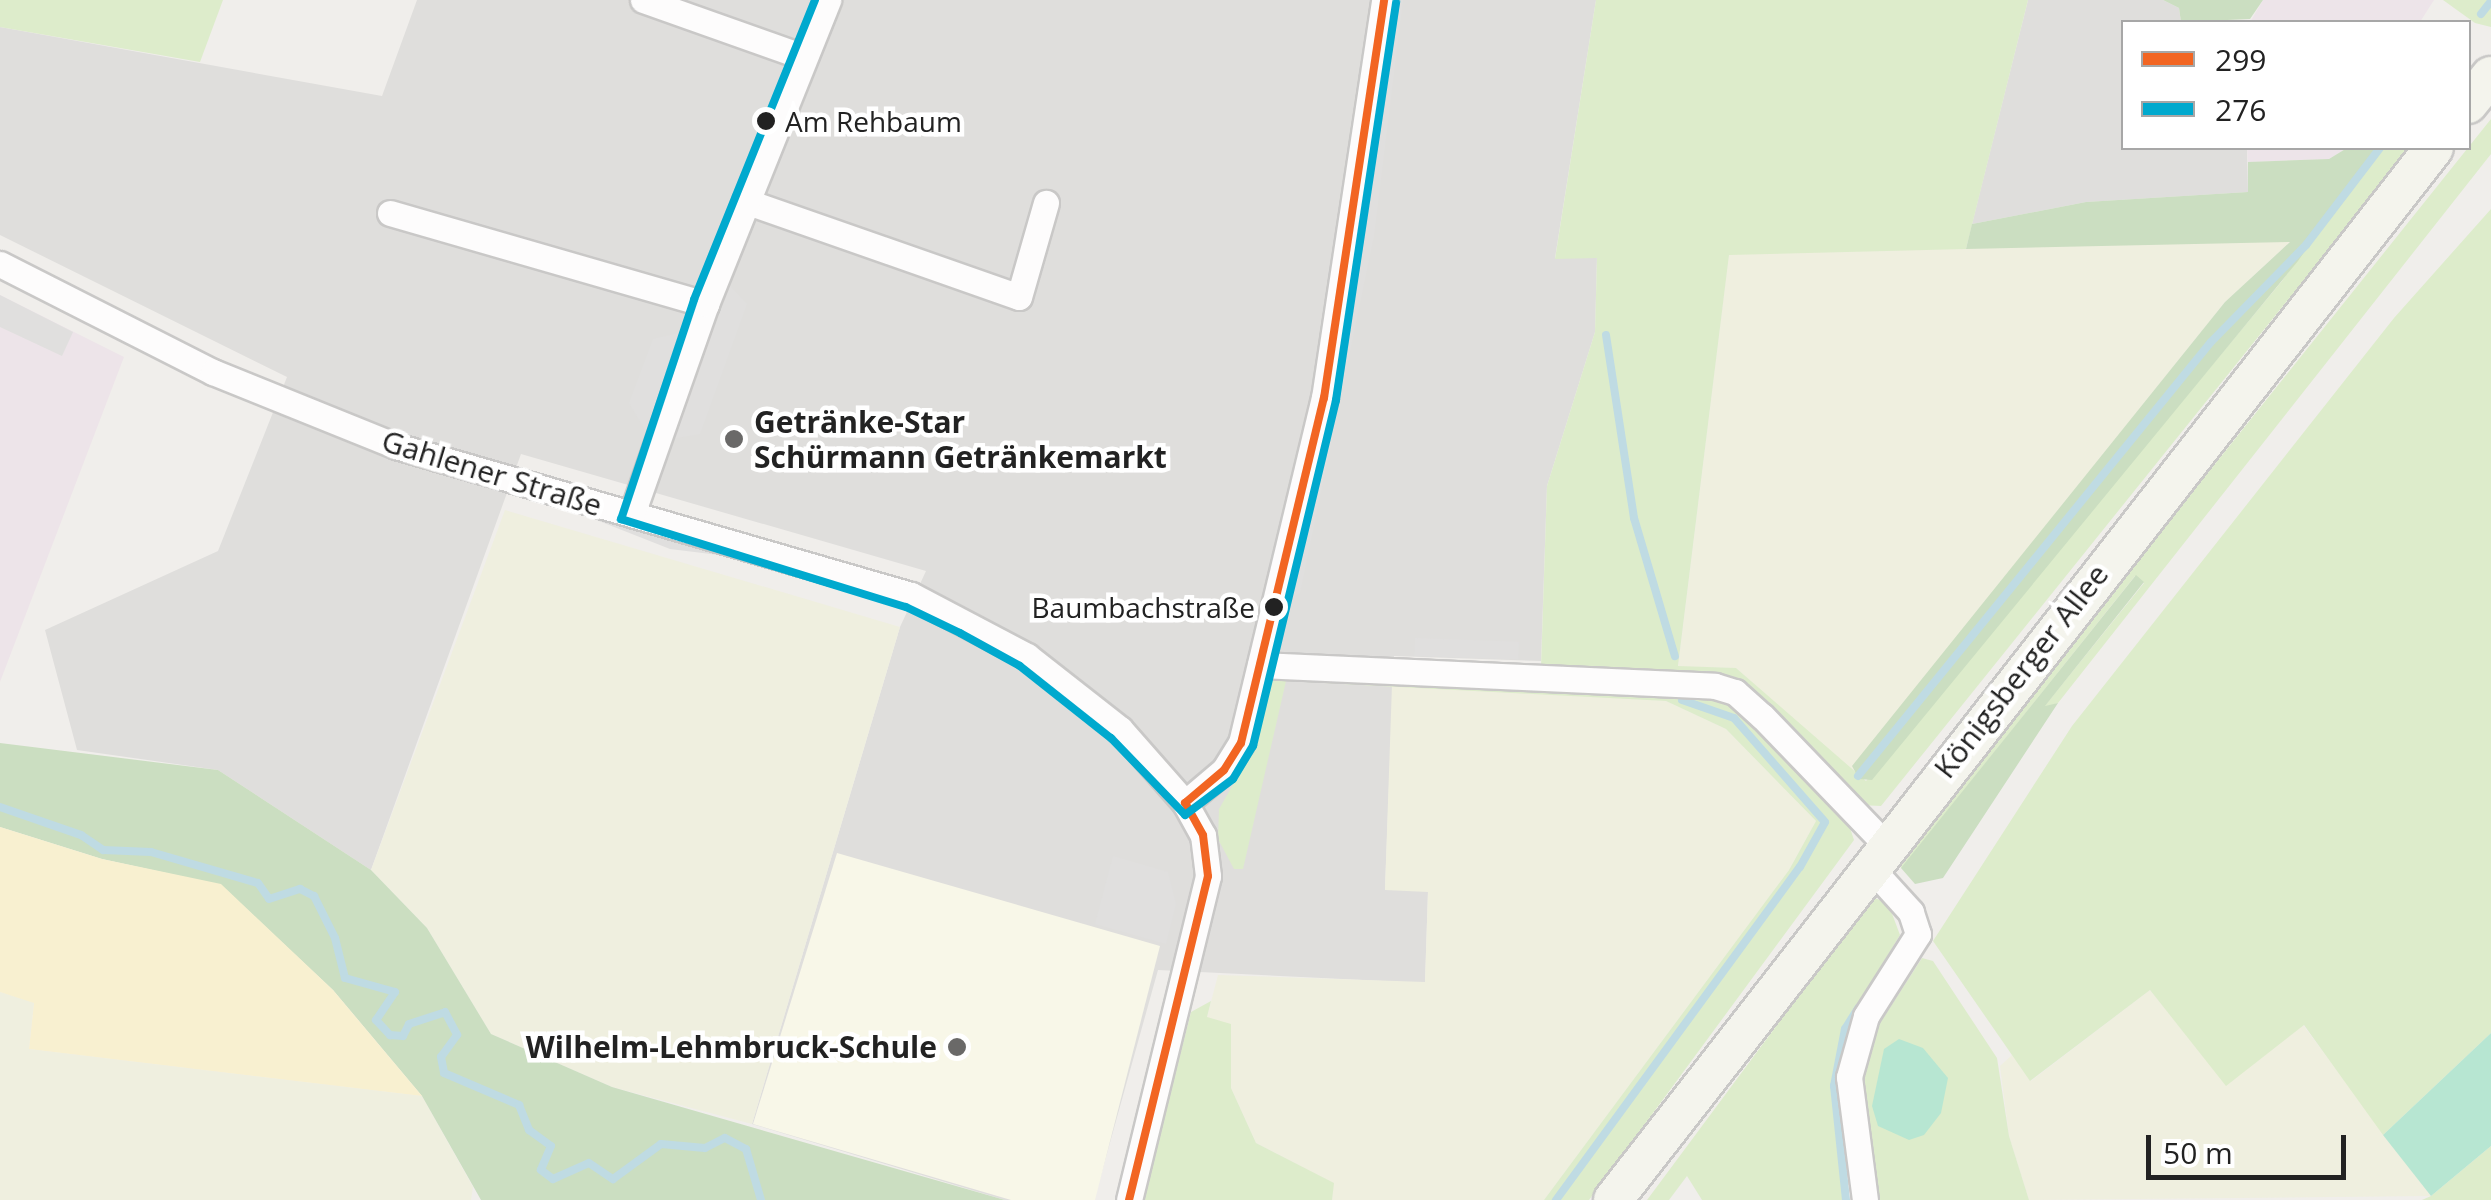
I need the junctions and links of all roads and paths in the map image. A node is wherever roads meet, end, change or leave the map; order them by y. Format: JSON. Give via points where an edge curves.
{"nodes":[{"id":1,"x":643,"y":0,"type":"edge"},
{"id":2,"x":828,"y":0,"type":"edge"},
{"id":3,"x":1384,"y":0,"type":"edge"},
{"id":4,"x":804,"y":56,"type":"junction"},
{"id":5,"x":2491,"y":76,"type":"edge"},
{"id":6,"x":2471,"y":100,"type":"edge"},
{"id":7,"x":2432,"y":150,"type":"edge"},
{"id":8,"x":745,"y":201,"type":"junction"},
{"id":9,"x":1046,"y":203,"type":"dead end"},
{"id":10,"x":390,"y":213,"type":"dead end"},
{"id":11,"x":0,"y":264,"type":"edge"},
{"id":12,"x":706,"y":304,"type":"junction"},
{"id":13,"x":632,"y":514,"type":"junction"},
{"id":14,"x":1260,"y":665,"type":"junction"},
{"id":15,"x":1185,"y":802,"type":"junction"},
{"id":16,"x":1879,"y":856,"type":"junction"},
{"id":17,"x":1129,"y":1200,"type":"edge"},
{"id":18,"x":1613,"y":1200,"type":"edge"},
{"id":19,"x":1865,"y":1200,"type":"edge"}],
"edges":[{"from":1,"to":4,"type":"street"},
{"from":2,"to":4,"type":"street"},
{"from":3,"to":14,"type":"street","via":[[1324,398]]},
{"from":4,"to":8,"type":"street"},
{"from":5,"to":6,"type":"main road"},
{"from":7,"to":16,"type":"main road","name":"Königsberger Allee"},
{"from":8,"to":9,"type":"street","via":[[1019,297]]},
{"from":8,"to":12,"type":"street"},
{"from":10,"to":12,"type":"street"},
{"from":11,"to":13,"type":"street","name":"Gahlener Straße","via":[[300,411]]},
{"from":12,"to":13,"type":"street"},
{"from":13,"to":15,"type":"street","name":"Gahlener Straße","via":[[911,595],[966,622],[1027,656],[1120,729]]},
{"from":14,"to":15,"type":"street","via":[[1241,743],[1224,770]]},
{"from":14,"to":16,"type":"street","via":[[1715,686],[1734,692],[1762,716]]},
{"from":15,"to":17,"type":"street","name":"Gahlener Straße","via":[[1202,834],[1208,876]]},
{"from":16,"to":18,"type":"main road","name":"Königsberger Allee"},
{"from":16,"to":19,"type":"street","via":[[1918,934],[1866,1016],[1848,1077]]}]}
